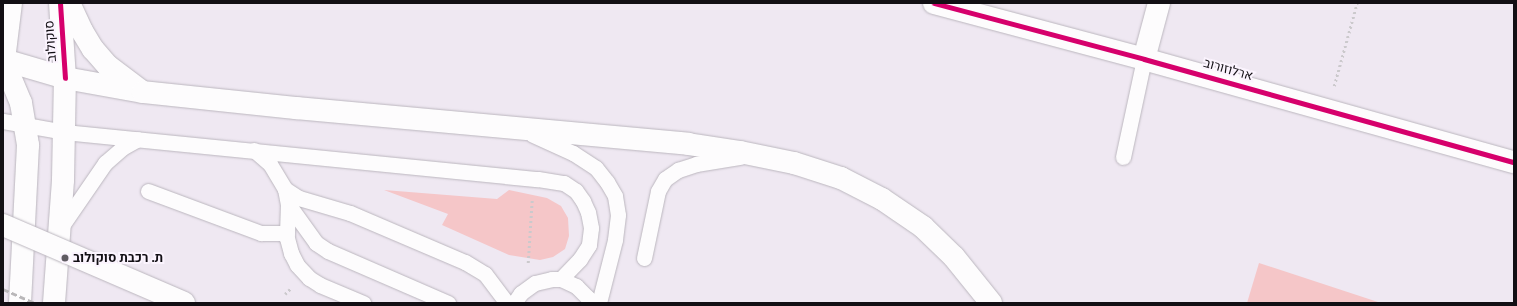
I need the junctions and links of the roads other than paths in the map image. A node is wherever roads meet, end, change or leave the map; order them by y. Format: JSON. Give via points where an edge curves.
{"nodes":[{"id":1,"x":11,"y":3,"type":"edge"},
{"id":2,"x":60,"y":3,"type":"edge"},
{"id":3,"x":69,"y":3,"type":"edge"},
{"id":4,"x":934,"y":3,"type":"edge"},
{"id":5,"x":1159,"y":3,"type":"edge"},
{"id":6,"x":1144,"y":59,"type":"junction"},
{"id":7,"x":3,"y":64,"type":"edge"},
{"id":8,"x":66,"y":78,"type":"junction"},
{"id":9,"x":143,"y":92,"type":"junction"},
{"id":10,"x":3,"y":121,"type":"edge"},
{"id":11,"x":25,"y":126,"type":"junction"},
{"id":12,"x":518,"y":128,"type":"junction"},
{"id":13,"x":64,"y":132,"type":"junction"},
{"id":14,"x":138,"y":139,"type":"junction"},
{"id":15,"x":254,"y":150,"type":"junction"},
{"id":16,"x":755,"y":155,"type":"junction"},
{"id":17,"x":1123,"y":157,"type":"dead end"},
{"id":18,"x":1514,"y":162,"type":"edge"},
{"id":19,"x":285,"y":189,"type":"junction"},
{"id":20,"x":148,"y":191,"type":"dead end"},
{"id":21,"x":288,"y":204,"type":"junction"},
{"id":22,"x":3,"y":225,"type":"edge"},
{"id":23,"x":59,"y":232,"type":"junction"},
{"id":24,"x":287,"y":233,"type":"junction"},
{"id":25,"x":644,"y":258,"type":"dead end"},
{"id":26,"x":561,"y":280,"type":"junction"},
{"id":27,"x":20,"y":303,"type":"edge"},
{"id":28,"x":54,"y":303,"type":"edge"},
{"id":29,"x":184,"y":303,"type":"edge"},
{"id":30,"x":363,"y":303,"type":"edge"},
{"id":31,"x":448,"y":303,"type":"edge"},
{"id":32,"x":507,"y":303,"type":"edge"},
{"id":33,"x":514,"y":303,"type":"edge"},
{"id":34,"x":590,"y":303,"type":"edge"},
{"id":35,"x":599,"y":303,"type":"edge"},
{"id":36,"x":991,"y":303,"type":"edge"}],
"edges":[{"from":1,"to":7,"type":"main road"},
{"from":2,"to":8,"type":"main road","name":"סוקולוב"},
{"from":3,"to":9,"type":"main road","via":[[82,32],[94,50],[108,66]]},
{"from":4,"to":6,"type":"main road","name":"ארלוזורוב"},
{"from":5,"to":6,"type":"main road"},
{"from":6,"to":17,"type":"lane"},
{"from":6,"to":18,"type":"main road","name":"ארלוזורוב"},
{"from":7,"to":8,"type":"main road"},
{"from":7,"to":11,"type":"main road","via":[[21,103]]},
{"from":8,"to":9,"type":"main road"},
{"from":8,"to":13,"type":"main road","name":"סוקולוב"},
{"from":9,"to":12,"type":"main road"},
{"from":10,"to":11,"type":"lane"},
{"from":11,"to":13,"type":"lane"},
{"from":11,"to":27,"type":"main road","via":[[28,145]]},
{"from":12,"to":16,"type":"main road","via":[[688,144]]},
{"from":12,"to":35,"type":"lane","via":[[573,153],[596,168],[615,196],[618,215],[615,240]]},
{"from":13,"to":14,"type":"lane"},
{"from":13,"to":23,"type":"main road","name":"סוקולוב"},
{"from":14,"to":15,"type":"lane"},
{"from":14,"to":23,"type":"lane","via":[[122,148],[105,163]]},
{"from":15,"to":19,"type":"lane","via":[[270,164]]},
{"from":15,"to":26,"type":"lane","via":[[564,183],[576,191],[588,212],[591,228],[588,245],[580,259]]},
{"from":16,"to":25,"type":"lane","via":[[696,164],[678,170],[666,178],[658,191]]},
{"from":16,"to":36,"type":"main road","via":[[794,163],[841,178],[882,199],[923,227],[954,257]]},
{"from":19,"to":21,"type":"lane"},
{"from":19,"to":32,"type":"lane","via":[[299,198],[350,213],[465,262],[485,274]]},
{"from":20,"to":24,"type":"lane","via":[[261,233]]},
{"from":21,"to":24,"type":"lane"},
{"from":21,"to":31,"type":"lane","via":[[316,243]]},
{"from":22,"to":29,"type":"main road","bridge":true},
{"from":23,"to":28,"type":"main road","name":"סוקולוב"},
{"from":24,"to":30,"type":"lane","via":[[291,253],[308,278]]},
{"from":26,"to":33,"type":"lane","via":[[552,279],[535,283],[526,288]]},
{"from":26,"to":34,"type":"lane","via":[[576,286]]}]}
